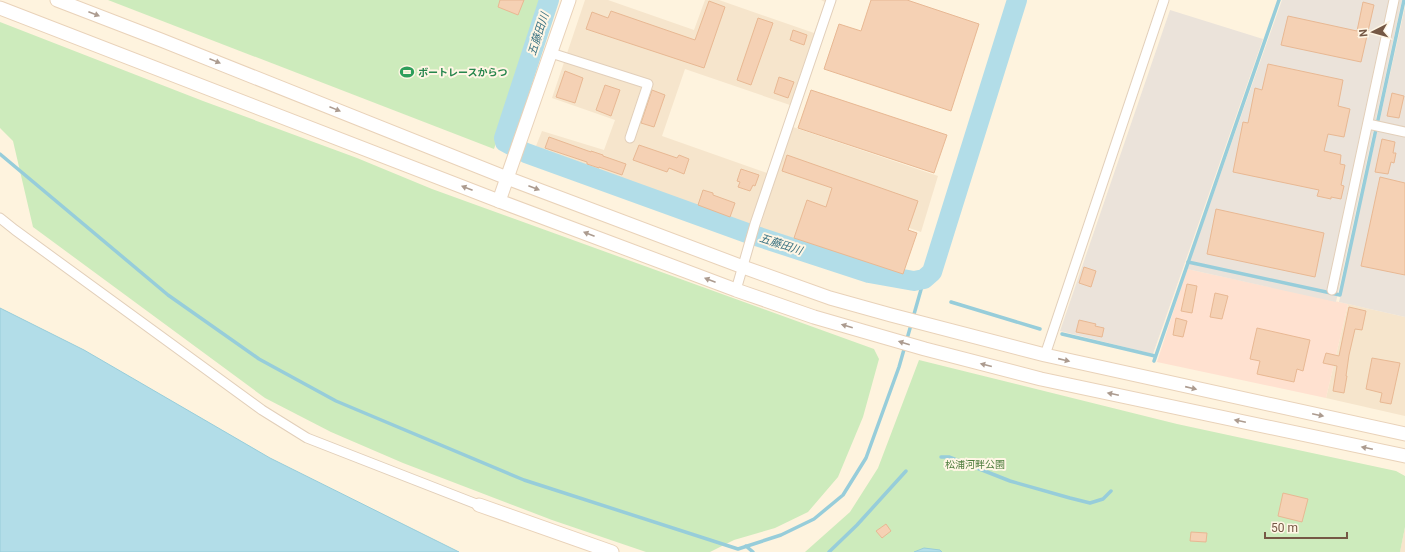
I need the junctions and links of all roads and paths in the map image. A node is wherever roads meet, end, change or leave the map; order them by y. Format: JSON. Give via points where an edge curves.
{"nodes":[{"id":1,"x":57,"y":0,"type":"edge"},
{"id":2,"x":569,"y":0,"type":"edge"},
{"id":3,"x":831,"y":0,"type":"edge"},
{"id":4,"x":1164,"y":0,"type":"edge"},
{"id":5,"x":1394,"y":0,"type":"edge"},
{"id":6,"x":0,"y":8,"type":"edge"},
{"id":7,"x":551,"y":53,"type":"junction"},
{"id":8,"x":1368,"y":124,"type":"junction"},
{"id":9,"x":1405,"y":132,"type":"edge"},
{"id":10,"x":630,"y":138,"type":"dead end"},
{"id":11,"x":507,"y":178,"type":"junction"},
{"id":12,"x":499,"y":200,"type":"junction"},
{"id":13,"x":0,"y":218,"type":"edge"},
{"id":14,"x":743,"y":267,"type":"junction"},
{"id":15,"x":736,"y":290,"type":"junction"},
{"id":16,"x":1332,"y":290,"type":"dead end"},
{"id":17,"x":1045,"y":355,"type":"junction"},
{"id":18,"x":1405,"y":434,"type":"edge"},
{"id":19,"x":1405,"y":456,"type":"edge"},
{"id":20,"x":479,"y":505,"type":"joint"},
{"id":21,"x":612,"y":552,"type":"edge"}],
"edges":[{"from":1,"to":11,"type":"street","one_way":true},
{"from":2,"to":7,"type":"street"},
{"from":3,"to":14,"type":"street","via":[[755,224]]},
{"from":4,"to":17,"type":"street"},
{"from":5,"to":8,"type":"street"},
{"from":12,"to":6,"type":"street","one_way":true},
{"from":7,"to":10,"type":"street","via":[[648,84]]},
{"from":7,"to":11,"type":"street"},
{"from":8,"to":9,"type":"street"},
{"from":8,"to":16,"type":"street"},
{"from":11,"to":12,"type":"street"},
{"from":11,"to":14,"type":"street","one_way":true},
{"from":15,"to":12,"type":"street","one_way":true},
{"from":13,"to":20,"type":"street","via":[[262,410],[307,438]]},
{"from":14,"to":15,"type":"street"},
{"from":14,"to":17,"type":"street","via":[[830,298]]},
{"from":19,"to":15,"type":"street","one_way":true,"via":[[1041,379],[814,317]]},
{"from":17,"to":18,"type":"street","one_way":true},
{"from":20,"to":21,"type":"street"}]}
